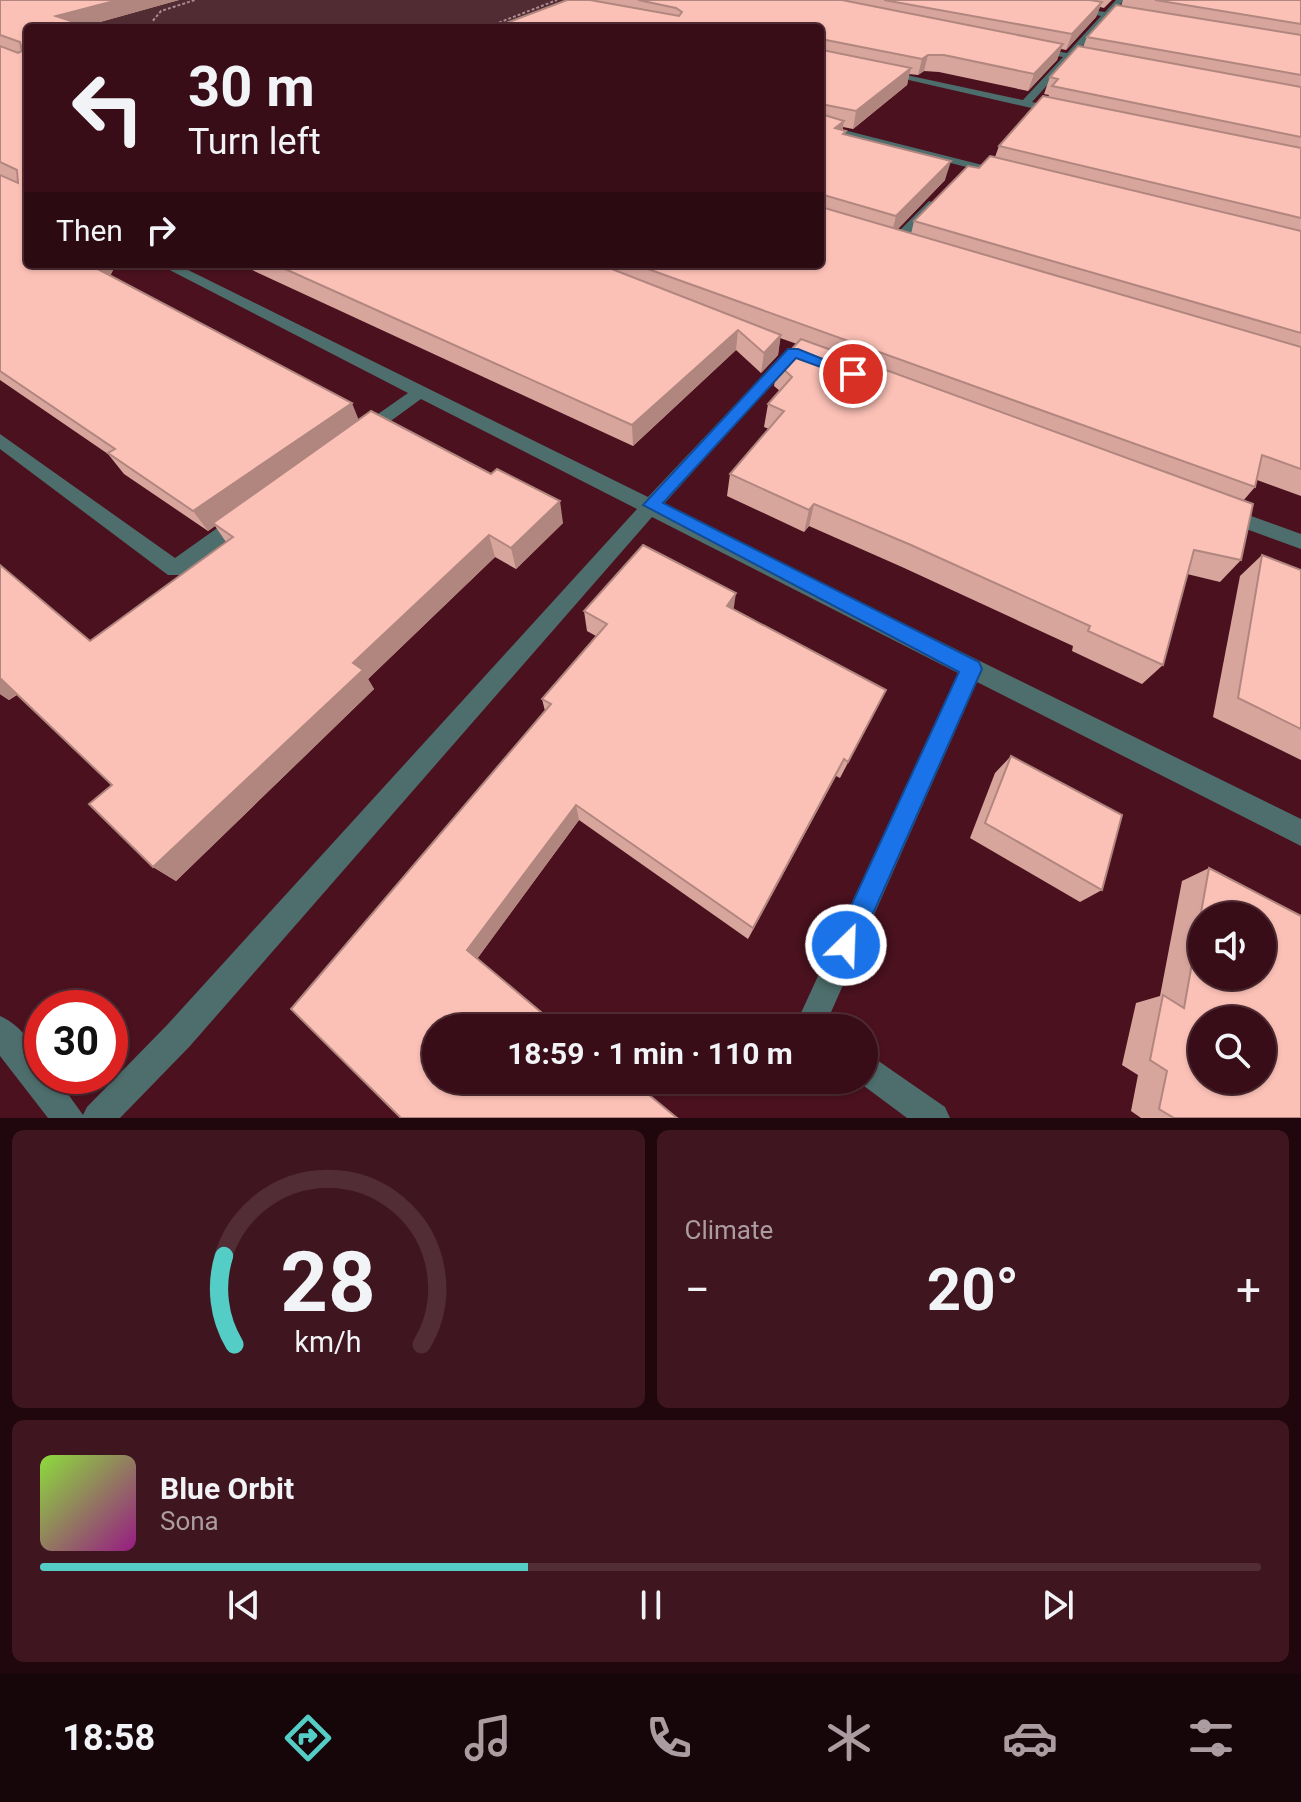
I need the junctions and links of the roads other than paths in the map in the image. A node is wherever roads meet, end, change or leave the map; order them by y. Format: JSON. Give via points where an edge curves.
{"nodes":[{"id":1,"x":1023,"y":0,"type":"edge"},
{"id":2,"x":1120,"y":0,"type":"edge"},
{"id":3,"x":1108,"y":14,"type":"junction"},
{"id":4,"x":1152,"y":22,"type":"edge"},
{"id":5,"x":1023,"y":47,"type":"edge"},
{"id":6,"x":1069,"y":56,"type":"junction"},
{"id":7,"x":1116,"y":65,"type":"edge"},
{"id":8,"x":864,"y":69,"type":"edge"},
{"id":9,"x":1025,"y":104,"type":"junction"},
{"id":10,"x":1071,"y":114,"type":"edge"},
{"id":11,"x":824,"y":128,"type":"edge"},
{"id":12,"x":971,"y":165,"type":"junction"},
{"id":13,"x":960,"y":176,"type":"edge"},
{"id":14,"x":1016,"y":176,"type":"edge"},
{"id":15,"x":938,"y":199,"type":"edge"},
{"id":16,"x":894,"y":244,"type":"edge"},
{"id":17,"x":173,"y":268,"type":"edge"},
{"id":18,"x":794,"y":352,"type":"edge"},
{"id":19,"x":419,"y":393,"type":"junction"},
{"id":20,"x":0,"y":440,"type":"edge"},
{"id":21,"x":342,"y":448,"type":"edge"},
{"id":22,"x":265,"y":504,"type":"edge"},
{"id":23,"x":652,"y":505,"type":"junction"},
{"id":24,"x":1211,"y":509,"type":"edge"},
{"id":25,"x":1301,"y":542,"type":"edge"},
{"id":26,"x":971,"y":669,"type":"junction"},
{"id":27,"x":1301,"y":833,"type":"edge"},
{"id":28,"x":815,"y":1014,"type":"edge"},
{"id":29,"x":0,"y":1031,"type":"edge"},
{"id":30,"x":878,"y":1077,"type":"edge"},
{"id":31,"x":68,"y":1118,"type":"edge"},
{"id":32,"x":98,"y":1118,"type":"edge"},
{"id":33,"x":934,"y":1118,"type":"edge"}],
"edges":[{"from":1,"to":3,"type":"street"},
{"from":2,"to":3,"type":"street"},
{"from":3,"to":4,"type":"street"},
{"from":3,"to":6,"type":"street"},
{"from":5,"to":6,"type":"street"},
{"from":6,"to":7,"type":"street"},
{"from":6,"to":9,"type":"street"},
{"from":8,"to":9,"type":"street"},
{"from":9,"to":10,"type":"street"},
{"from":11,"to":12,"type":"street"},
{"from":12,"to":13,"type":"street"},
{"from":12,"to":14,"type":"street"},
{"from":15,"to":16,"type":"street"},
{"from":17,"to":19,"type":"street"},
{"from":18,"to":23,"type":"street"},
{"from":19,"to":21,"type":"street"},
{"from":19,"to":23,"type":"street"},
{"from":20,"to":22,"type":"street","via":[[175,569]]},
{"from":23,"to":26,"type":"street"},
{"from":23,"to":32,"type":"street","via":[[179,1035]]},
{"from":24,"to":25,"type":"street"},
{"from":26,"to":27,"type":"street"},
{"from":26,"to":28,"type":"street"},
{"from":29,"to":31,"type":"street"},
{"from":30,"to":33,"type":"street"}]}
